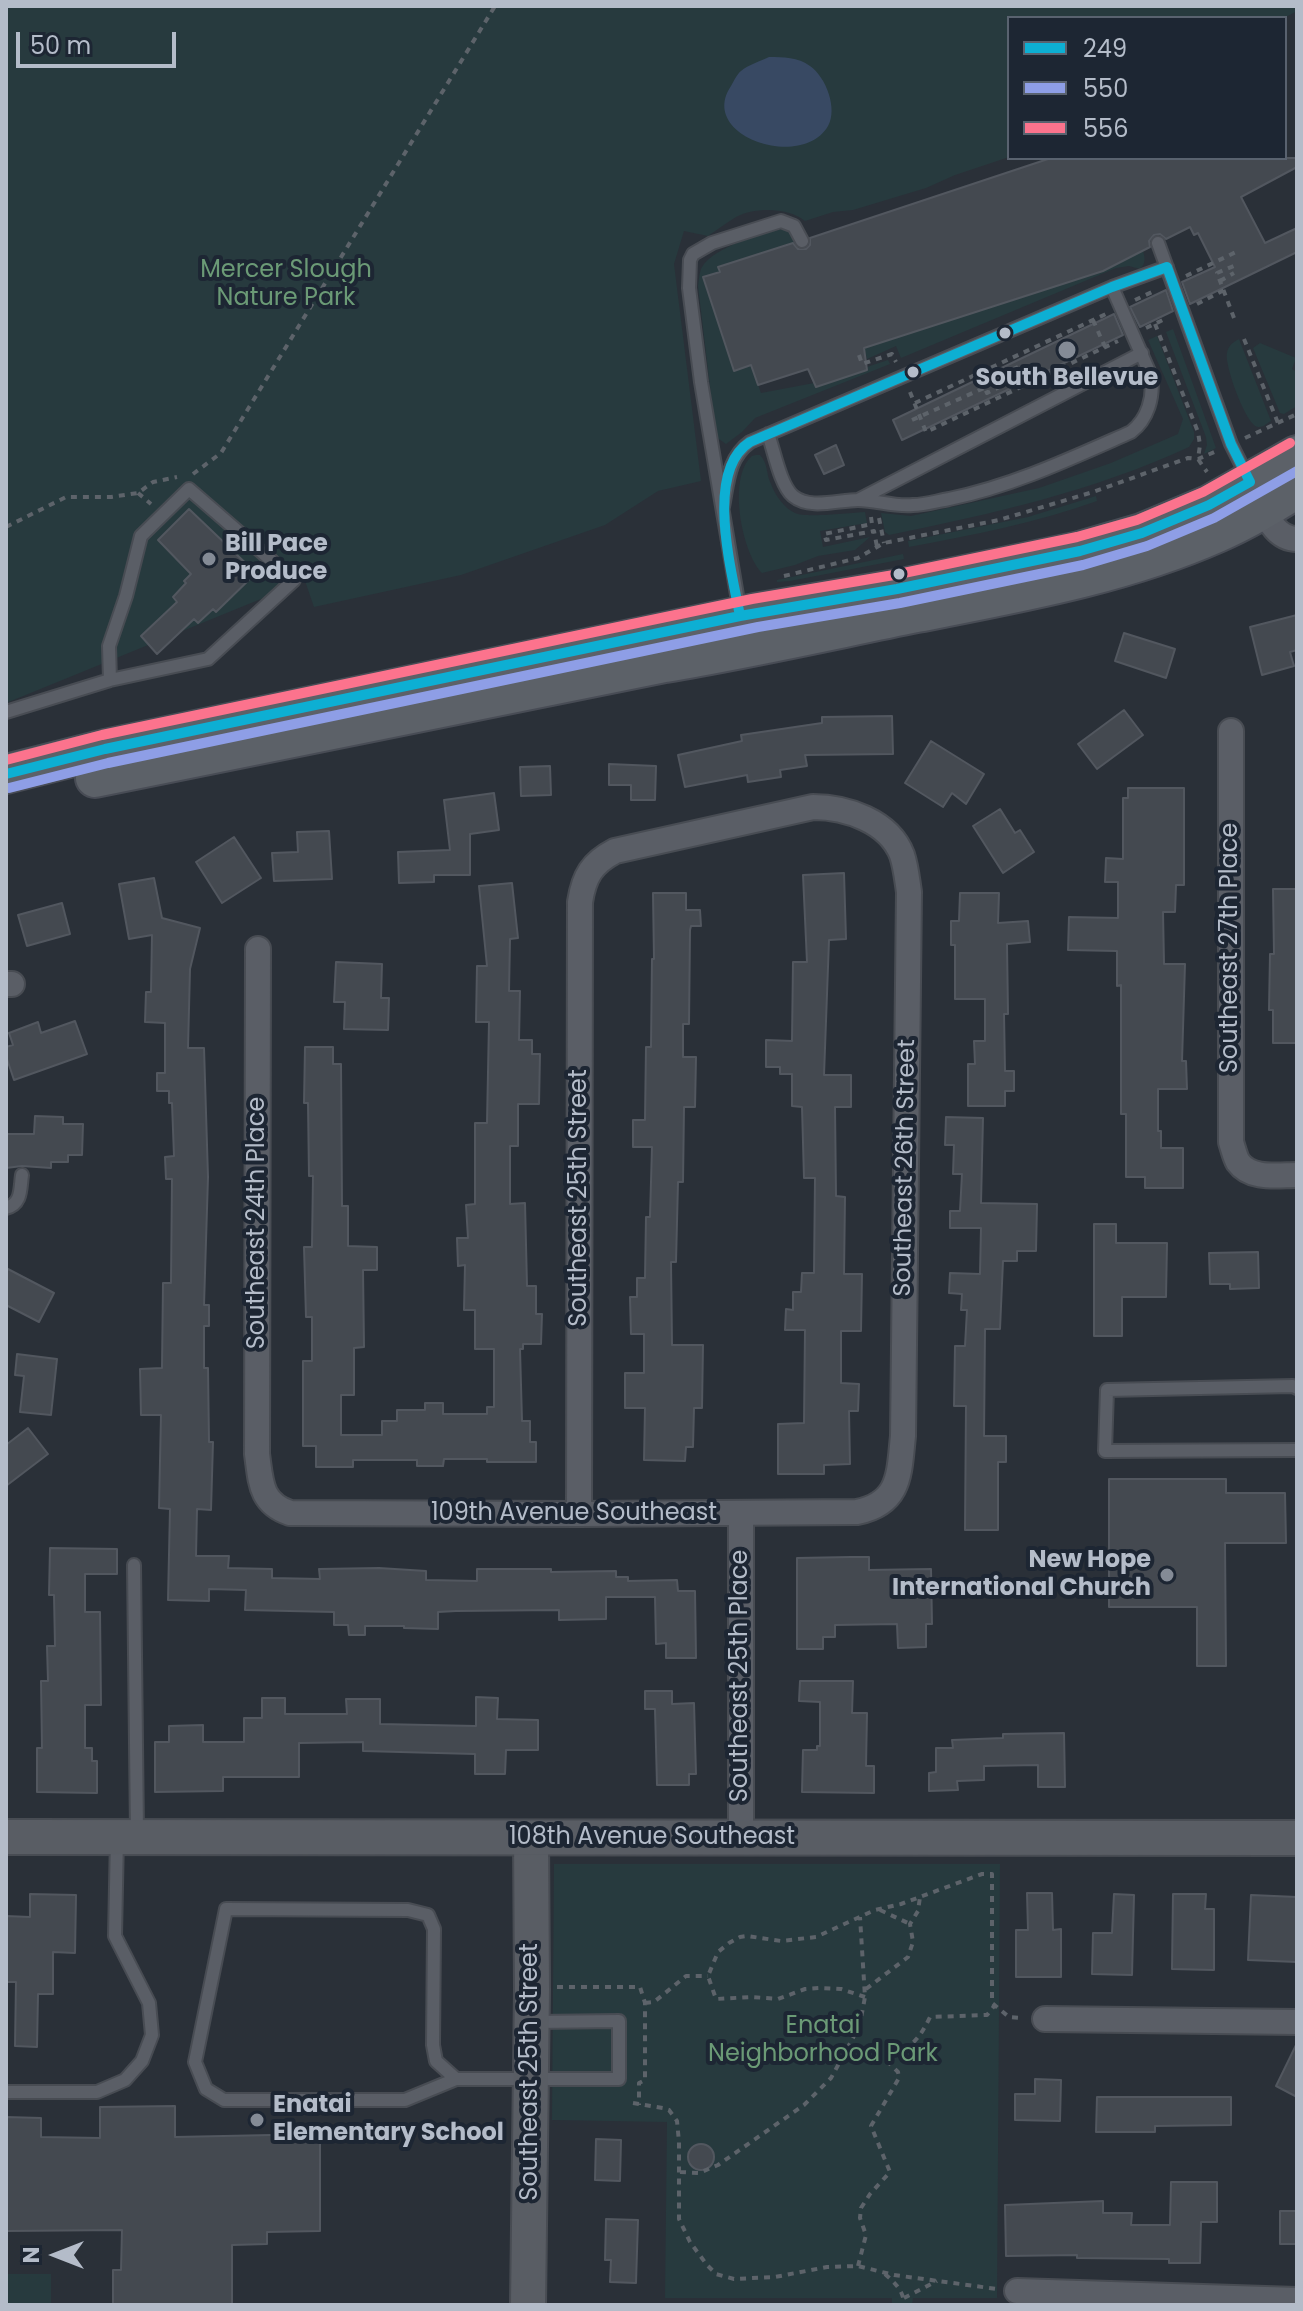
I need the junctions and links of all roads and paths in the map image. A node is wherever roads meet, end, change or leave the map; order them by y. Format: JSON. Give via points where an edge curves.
{"nodes":[{"id":1,"x":495,"y":6,"type":"edge"},
{"id":2,"x":802,"y":241,"type":"dead end"},
{"id":3,"x":1158,"y":243,"type":"dead end"},
{"id":4,"x":1214,"y":263,"type":"dead end"},
{"id":5,"x":1236,"y":266,"type":"dead end"},
{"id":6,"x":1167,"y":267,"type":"junction"},
{"id":7,"x":1219,"y":277,"type":"junction"},
{"id":8,"x":1212,"y":280,"type":"dead end"},
{"id":9,"x":1112,"y":287,"type":"junction"},
{"id":10,"x":1234,"y":318,"type":"dead end"},
{"id":11,"x":1155,"y":324,"type":"dead end"},
{"id":12,"x":1107,"y":331,"type":"dead end"},
{"id":13,"x":1099,"y":334,"type":"junction"},
{"id":14,"x":1124,"y":338,"type":"dead end"},
{"id":15,"x":1244,"y":339,"type":"dead end"},
{"id":16,"x":1105,"y":347,"type":"junction"},
{"id":17,"x":1142,"y":353,"type":"junction"},
{"id":18,"x":1018,"y":367,"type":"dead end"},
{"id":19,"x":1020,"y":377,"type":"dead end"},
{"id":20,"x":984,"y":388,"type":"junction"},
{"id":21,"x":915,"y":403,"type":"dead end"},
{"id":22,"x":1297,"y":414,"type":"edge"},
{"id":23,"x":912,"y":420,"type":"dead end"},
{"id":24,"x":1262,"y":431,"type":"dead end"},
{"id":25,"x":926,"y":432,"type":"dead end"},
{"id":26,"x":768,"y":434,"type":"junction"},
{"id":27,"x":1287,"y":439,"type":"edge"},
{"id":28,"x":1218,"y":451,"type":"dead end"},
{"id":29,"x":1198,"y":459,"type":"junction"},
{"id":30,"x":1209,"y":474,"type":"dead end"},
{"id":31,"x":1297,"y":489,"type":"edge"},
{"id":32,"x":1257,"y":496,"type":"junction"},
{"id":33,"x":858,"y":500,"type":"junction"},
{"id":34,"x":723,"y":507,"type":"junction"},
{"id":35,"x":871,"y":515,"type":"dead end"},
{"id":36,"x":880,"y":521,"type":"dead end"},
{"id":37,"x":6,"y":527,"type":"edge"},
{"id":38,"x":1297,"y":539,"type":"edge"},
{"id":39,"x":884,"y":543,"type":"junction"},
{"id":40,"x":877,"y":547,"type":"junction"},
{"id":41,"x":775,"y":578,"type":"dead end"},
{"id":42,"x":740,"y":616,"type":"junction"},
{"id":43,"x":665,"y":663,"type":"junction"},
{"id":44,"x":110,"y":680,"type":"junction"},
{"id":45,"x":6,"y":712,"type":"edge"},
{"id":46,"x":1231,"y":731,"type":"dead end"},
{"id":47,"x":6,"y":774,"type":"edge"},
{"id":48,"x":6,"y":800,"type":"edge"},
{"id":49,"x":890,"y":836,"type":"joint"},
{"id":50,"x":258,"y":949,"type":"dead end"},
{"id":51,"x":22,"y":1175,"type":"dead end"},
{"id":52,"x":1297,"y":1175,"type":"edge"},
{"id":53,"x":6,"y":1208,"type":"edge"},
{"id":54,"x":1297,"y":1388,"type":"edge"},
{"id":55,"x":1297,"y":1450,"type":"edge"},
{"id":56,"x":265,"y":1496,"type":"joint"},
{"id":57,"x":886,"y":1500,"type":"joint"},
{"id":58,"x":579,"y":1514,"type":"junction"},
{"id":59,"x":741,"y":1514,"type":"junction"},
{"id":60,"x":134,"y":1565,"type":"dead end"},
{"id":61,"x":6,"y":1837,"type":"edge"},
{"id":62,"x":127,"y":1837,"type":"junction"},
{"id":63,"x":531,"y":1838,"type":"junction"},
{"id":64,"x":741,"y":1838,"type":"junction"},
{"id":65,"x":1297,"y":1838,"type":"edge"},
{"id":66,"x":920,"y":1897,"type":"junction"},
{"id":67,"x":880,"y":1910,"type":"junction"},
{"id":68,"x":860,"y":1917,"type":"junction"},
{"id":69,"x":910,"y":1924,"type":"junction"},
{"id":70,"x":708,"y":1976,"type":"junction"},
{"id":71,"x":866,"y":1989,"type":"junction"},
{"id":72,"x":865,"y":1997,"type":"junction"},
{"id":73,"x":645,"y":2003,"type":"dead end"},
{"id":74,"x":995,"y":2005,"type":"junction"},
{"id":75,"x":1045,"y":2019,"type":"joint"},
{"id":76,"x":531,"y":2022,"type":"junction"},
{"id":77,"x":1297,"y":2022,"type":"edge"},
{"id":78,"x":456,"y":2079,"type":"junction"},
{"id":79,"x":531,"y":2079,"type":"junction"},
{"id":80,"x":6,"y":2092,"type":"edge"},
{"id":81,"x":633,"y":2103,"type":"dead end"},
{"id":82,"x":680,"y":2172,"type":"junction"},
{"id":83,"x":858,"y":2266,"type":"junction"},
{"id":84,"x":884,"y":2273,"type":"junction"},
{"id":85,"x":938,"y":2281,"type":"junction"},
{"id":86,"x":1017,"y":2291,"type":"joint"},
{"id":87,"x":904,"y":2298,"type":"junction"},
{"id":88,"x":1297,"y":2300,"type":"edge"},
{"id":89,"x":528,"y":2305,"type":"edge"},
{"id":90,"x":904,"y":2305,"type":"edge"}],
"edges":[{"from":1,"to":37,"type":"path","via":[[221,453],[196,473],[153,482],[138,493],[66,497]]},
{"from":2,"to":34,"type":"lane","via":[[794,226],[781,221],[712,243],[690,260],[701,382]]},
{"from":3,"to":6,"type":"lane"},
{"from":4,"to":7,"type":"path"},
{"from":5,"to":7,"type":"path"},
{"from":6,"to":9,"type":"lane"},
{"from":6,"to":32,"type":"lane","via":[[1231,444]]},
{"from":7,"to":8,"type":"path"},
{"from":7,"to":10,"type":"path"},
{"from":9,"to":17,"type":"lane"},
{"from":9,"to":26,"type":"lane"},
{"from":11,"to":29,"type":"path","via":[[1198,432]]},
{"from":12,"to":13,"type":"path"},
{"from":13,"to":16,"type":"path"},
{"from":13,"to":21,"type":"path","via":[[1093,320]]},
{"from":14,"to":16,"type":"path"},
{"from":15,"to":27,"type":"path"},
{"from":16,"to":25,"type":"path"},
{"from":17,"to":33,"type":"lane"},
{"from":17,"to":33,"type":"lane","via":[[1152,386],[1145,417],[1131,432],[973,494],[913,505]]},
{"from":18,"to":20,"type":"path","via":[[982,383]]},
{"from":19,"to":20,"type":"path","via":[[987,393]]},
{"from":20,"to":23,"type":"path"},
{"from":22,"to":27,"type":"path"},
{"from":24,"to":27,"type":"path"},
{"from":26,"to":33,"type":"lane","via":[[794,497],[816,503]]},
{"from":26,"to":34,"type":"lane","via":[[736,455]]},
{"from":27,"to":32,"type":"main road"},
{"from":28,"to":29,"type":"path"},
{"from":29,"to":30,"type":"path"},
{"from":29,"to":39,"type":"path","via":[[999,520]]},
{"from":31,"to":32,"type":"main road"},
{"from":32,"to":38,"type":"street","via":[[1275,529]]},
{"from":32,"to":42,"type":"main road","via":[[1209,505],[1080,551]]},
{"from":32,"to":43,"type":"main road","via":[[1219,532],[1097,574]]},
{"from":34,"to":42,"type":"lane"},
{"from":35,"to":40,"type":"path","via":[[872,524],[824,534],[826,540],[874,531]]},
{"from":36,"to":39,"type":"path"},
{"from":39,"to":40,"type":"path"},
{"from":40,"to":41,"type":"path","via":[[858,558]]},
{"from":42,"to":43,"type":"main road"},
{"from":42,"to":47,"type":"main road","via":[[121,745]]},
{"from":43,"to":48,"type":"main road"},
{"from":44,"to":44,"type":"lane","via":[[109,646],[141,536],[189,489],[294,580],[208,659]]},
{"from":44,"to":45,"type":"lane"},
{"from":46,"to":52,"type":"street","name":"Southeast 27th Place","via":[[1231,1142],[1249,1171]]},
{"from":49,"to":57,"type":"street","name":"Southeast 26th Street","via":[[901,852],[909,892],[903,1436],[900,1469]]},
{"from":49,"to":58,"type":"street","name":"Southeast 25th Street","via":[[851,812],[813,807],[615,851],[602,858],[583,883]]},
{"from":50,"to":56,"type":"street","name":"Southeast 24th Place","via":[[257,1454]]},
{"from":51,"to":53,"type":"lane","via":[[20,1198]]},
{"from":54,"to":55,"type":"lane","via":[[1107,1390],[1105,1451]]},
{"from":56,"to":58,"type":"street","name":"109th Avenue Southeast","via":[[290,1513]]},
{"from":57,"to":59,"type":"street","name":"109th Avenue Southeast","via":[[857,1512]]},
{"from":58,"to":59,"type":"street","name":"109th Avenue Southeast"},
{"from":59,"to":64,"type":"street","name":"Southeast 25th Place"},
{"from":60,"to":62,"type":"lane"},
{"from":61,"to":62,"type":"street","name":"108th Avenue Southeast"},
{"from":62,"to":63,"type":"street","name":"108th Avenue Southeast"},
{"from":62,"to":80,"type":"lane","via":[[115,1936],[149,2003],[152,2035],[142,2061],[125,2080],[97,2092]]},
{"from":63,"to":64,"type":"street","name":"108th Avenue Southeast"},
{"from":63,"to":76,"type":"street","name":"Southeast 25th Street"},
{"from":64,"to":65,"type":"street","name":"108th Avenue Southeast"},
{"from":66,"to":67,"type":"path"},
{"from":66,"to":69,"type":"path"},
{"from":66,"to":74,"type":"path","via":[[992,1874]]},
{"from":67,"to":68,"type":"path"},
{"from":67,"to":69,"type":"path"},
{"from":68,"to":70,"type":"path","via":[[816,1937],[734,1940],[718,1952]]},
{"from":68,"to":71,"type":"path"},
{"from":69,"to":71,"type":"path","via":[[913,1942],[908,1957]]},
{"from":70,"to":72,"type":"path","via":[[716,1999],[778,1999],[820,1988]]},
{"from":70,"to":73,"type":"path","via":[[686,1976],[654,2002]]},
{"from":71,"to":72,"type":"path"},
{"from":72,"to":82,"type":"path","via":[[853,2038],[820,2090],[708,2171]]},
{"from":74,"to":75,"type":"path","via":[[1009,2017]]},
{"from":74,"to":83,"type":"path","via":[[987,2015],[930,2017],[912,2045],[890,2057],[899,2078],[871,2126],[890,2172],[861,2208],[866,2235]]},
{"from":75,"to":77,"type":"street"},
{"from":76,"to":79,"type":"street","name":"Southeast 25th Street"},
{"from":76,"to":79,"type":"lane","via":[[619,2021],[619,2079]]},
{"from":78,"to":78,"type":"lane","via":[[436,2061],[433,2045],[434,1929],[428,1915],[408,1910],[226,1909],[195,2062],[206,2089],[224,2100],[405,2100]]},
{"from":78,"to":79,"type":"lane"},
{"from":79,"to":89,"type":"street","name":"Southeast 25th Street"},
{"from":81,"to":82,"type":"path","via":[[674,2115]]},
{"from":82,"to":83,"type":"path","via":[[679,2219],[716,2274],[734,2279],[775,2277]]},
{"from":83,"to":84,"type":"path"},
{"from":84,"to":85,"type":"path"},
{"from":84,"to":87,"type":"path"},
{"from":85,"to":86,"type":"path"},
{"from":85,"to":87,"type":"path"},
{"from":86,"to":88,"type":"street"},
{"from":87,"to":90,"type":"path"}]}
